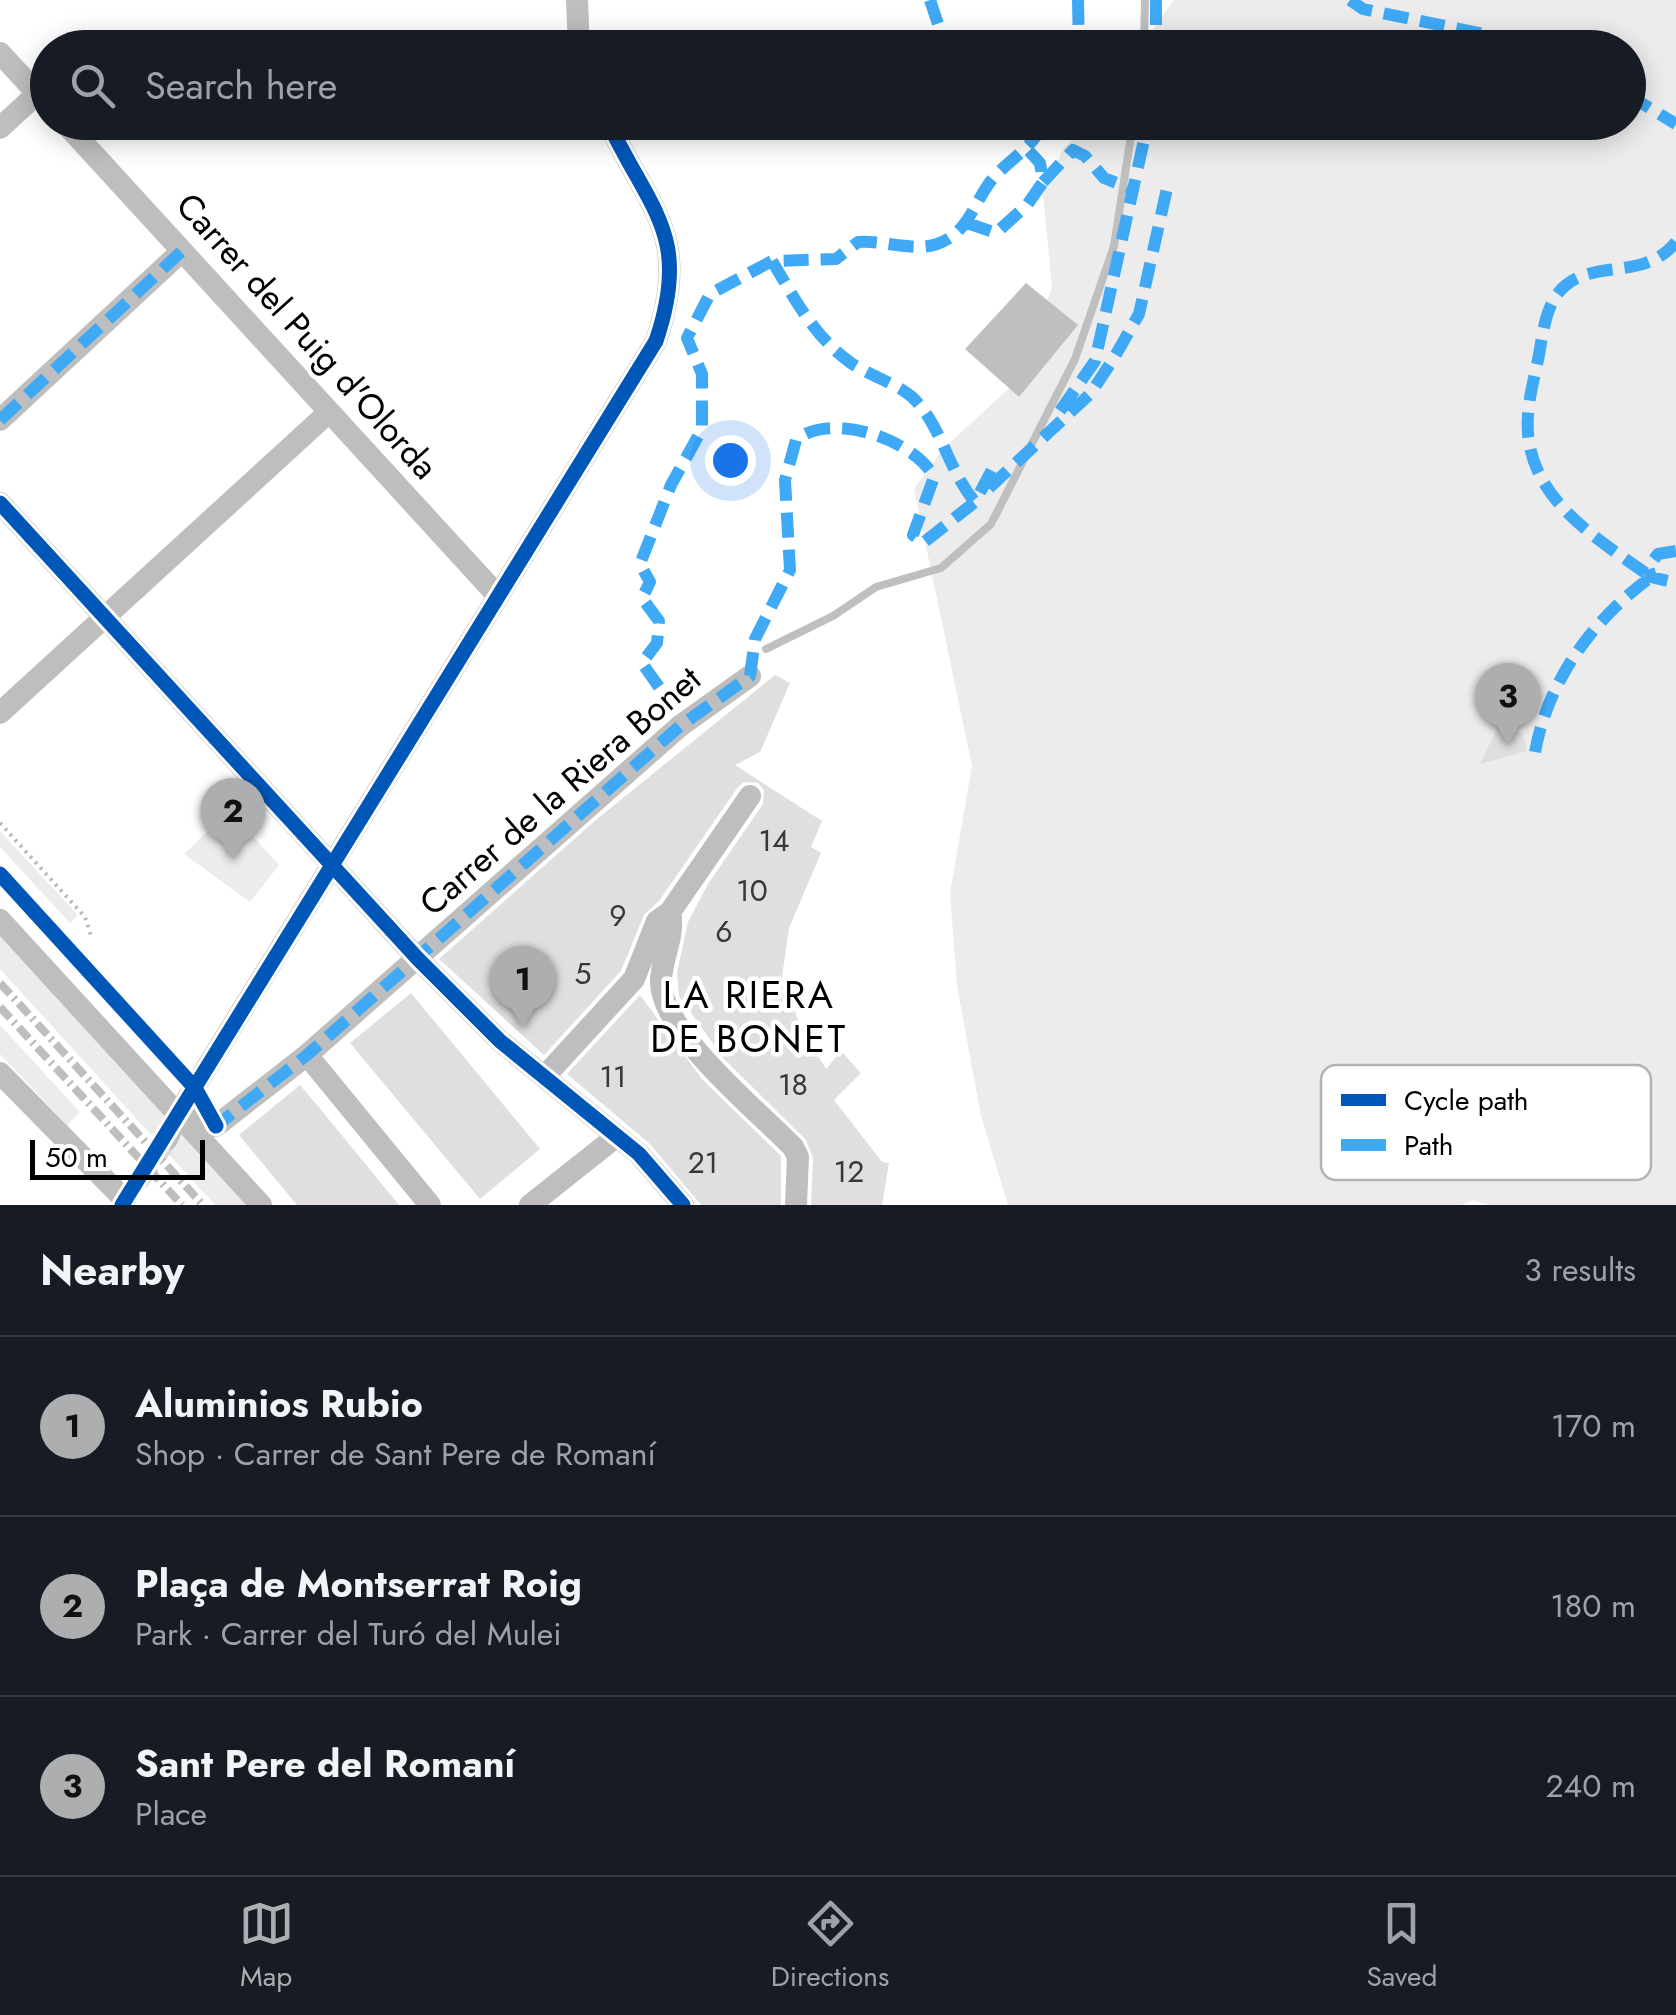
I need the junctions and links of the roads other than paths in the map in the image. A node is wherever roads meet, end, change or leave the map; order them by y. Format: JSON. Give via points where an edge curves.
{"nodes":[{"id":1,"x":577,"y":0,"type":"edge"},
{"id":2,"x":578,"y":30,"type":"edge"},
{"id":3,"x":0,"y":54,"type":"edge"},
{"id":4,"x":30,"y":87,"type":"edge"},
{"id":5,"x":30,"y":108,"type":"edge"},
{"id":6,"x":0,"y":128,"type":"edge"},
{"id":7,"x":80,"y":140,"type":"edge"},
{"id":8,"x":617,"y":140,"type":"edge"},
{"id":9,"x":182,"y":251,"type":"junction"},
{"id":10,"x":330,"y":412,"type":"junction"},
{"id":11,"x":0,"y":420,"type":"edge"},
{"id":12,"x":0,"y":502,"type":"edge"},
{"id":13,"x":498,"y":596,"type":"junction"},
{"id":14,"x":105,"y":617,"type":"junction"},
{"id":15,"x":750,"y":676,"type":"dead end"},
{"id":16,"x":0,"y":713,"type":"edge"},
{"id":17,"x":750,"y":796,"type":"dead end"},
{"id":18,"x":332,"y":867,"type":"junction"},
{"id":19,"x":670,"y":912,"type":"junction"},
{"id":20,"x":0,"y":920,"type":"edge"},
{"id":21,"x":418,"y":959,"type":"junction"},
{"id":22,"x":307,"y":1055,"type":"junction"},
{"id":23,"x":0,"y":1073,"type":"edge"},
{"id":24,"x":545,"y":1076,"type":"junction"},
{"id":25,"x":178,"y":1114,"type":"junction"},
{"id":26,"x":617,"y":1136,"type":"junction"},
{"id":27,"x":167,"y":1139,"type":"tunnel mouth"},
{"id":28,"x":128,"y":1196,"type":"edge"},
{"id":29,"x":261,"y":1205,"type":"edge"},
{"id":30,"x":430,"y":1205,"type":"edge"},
{"id":31,"x":530,"y":1205,"type":"edge"},
{"id":32,"x":684,"y":1205,"type":"edge"},
{"id":33,"x":796,"y":1205,"type":"edge"}],
"edges":[{"from":1,"to":2,"type":"street"},
{"from":3,"to":4,"type":"street"},
{"from":5,"to":6,"type":"street"},
{"from":7,"to":9,"type":"street","name":"Carrer del Puig d'Olorda"},
{"from":8,"to":13,"type":"street","via":[[663,228],[672,282],[665,313],[656,341]]},
{"from":9,"to":10,"type":"street","name":"Carrer del Puig d'Olorda"},
{"from":9,"to":11,"type":"street"},
{"from":10,"to":13,"type":"street","name":"Carrer del Puig d'Olorda"},
{"from":10,"to":14,"type":"street"},
{"from":12,"to":14,"type":"street"},
{"from":13,"to":18,"type":"street"},
{"from":14,"to":16,"type":"street"},
{"from":14,"to":18,"type":"street"},
{"from":15,"to":21,"type":"street","name":"Carrer de la Riera Bonet","via":[[680,726]]},
{"from":17,"to":19,"type":"street"},
{"from":18,"to":21,"type":"street"},
{"from":18,"to":25,"type":"street"},
{"from":19,"to":24,"type":"street","via":[[657,921],[634,979]]},
{"from":19,"to":33,"type":"street","via":[[673,928],[660,981],[668,1016],[793,1146]]},
{"from":20,"to":25,"type":"street"},
{"from":21,"to":22,"type":"street","name":"Carrer de la Riera Bonet"},
{"from":21,"to":24,"type":"street"},
{"from":22,"to":25,"type":"street","name":"Carrer de la Riera Bonet","via":[[216,1126]]},
{"from":22,"to":30,"type":"street"},
{"from":23,"to":28,"type":"street"},
{"from":24,"to":26,"type":"street"},
{"from":25,"to":27,"type":"street"},
{"from":25,"to":29,"type":"street"},
{"from":26,"to":31,"type":"street"},
{"from":26,"to":32,"type":"street"}]}
